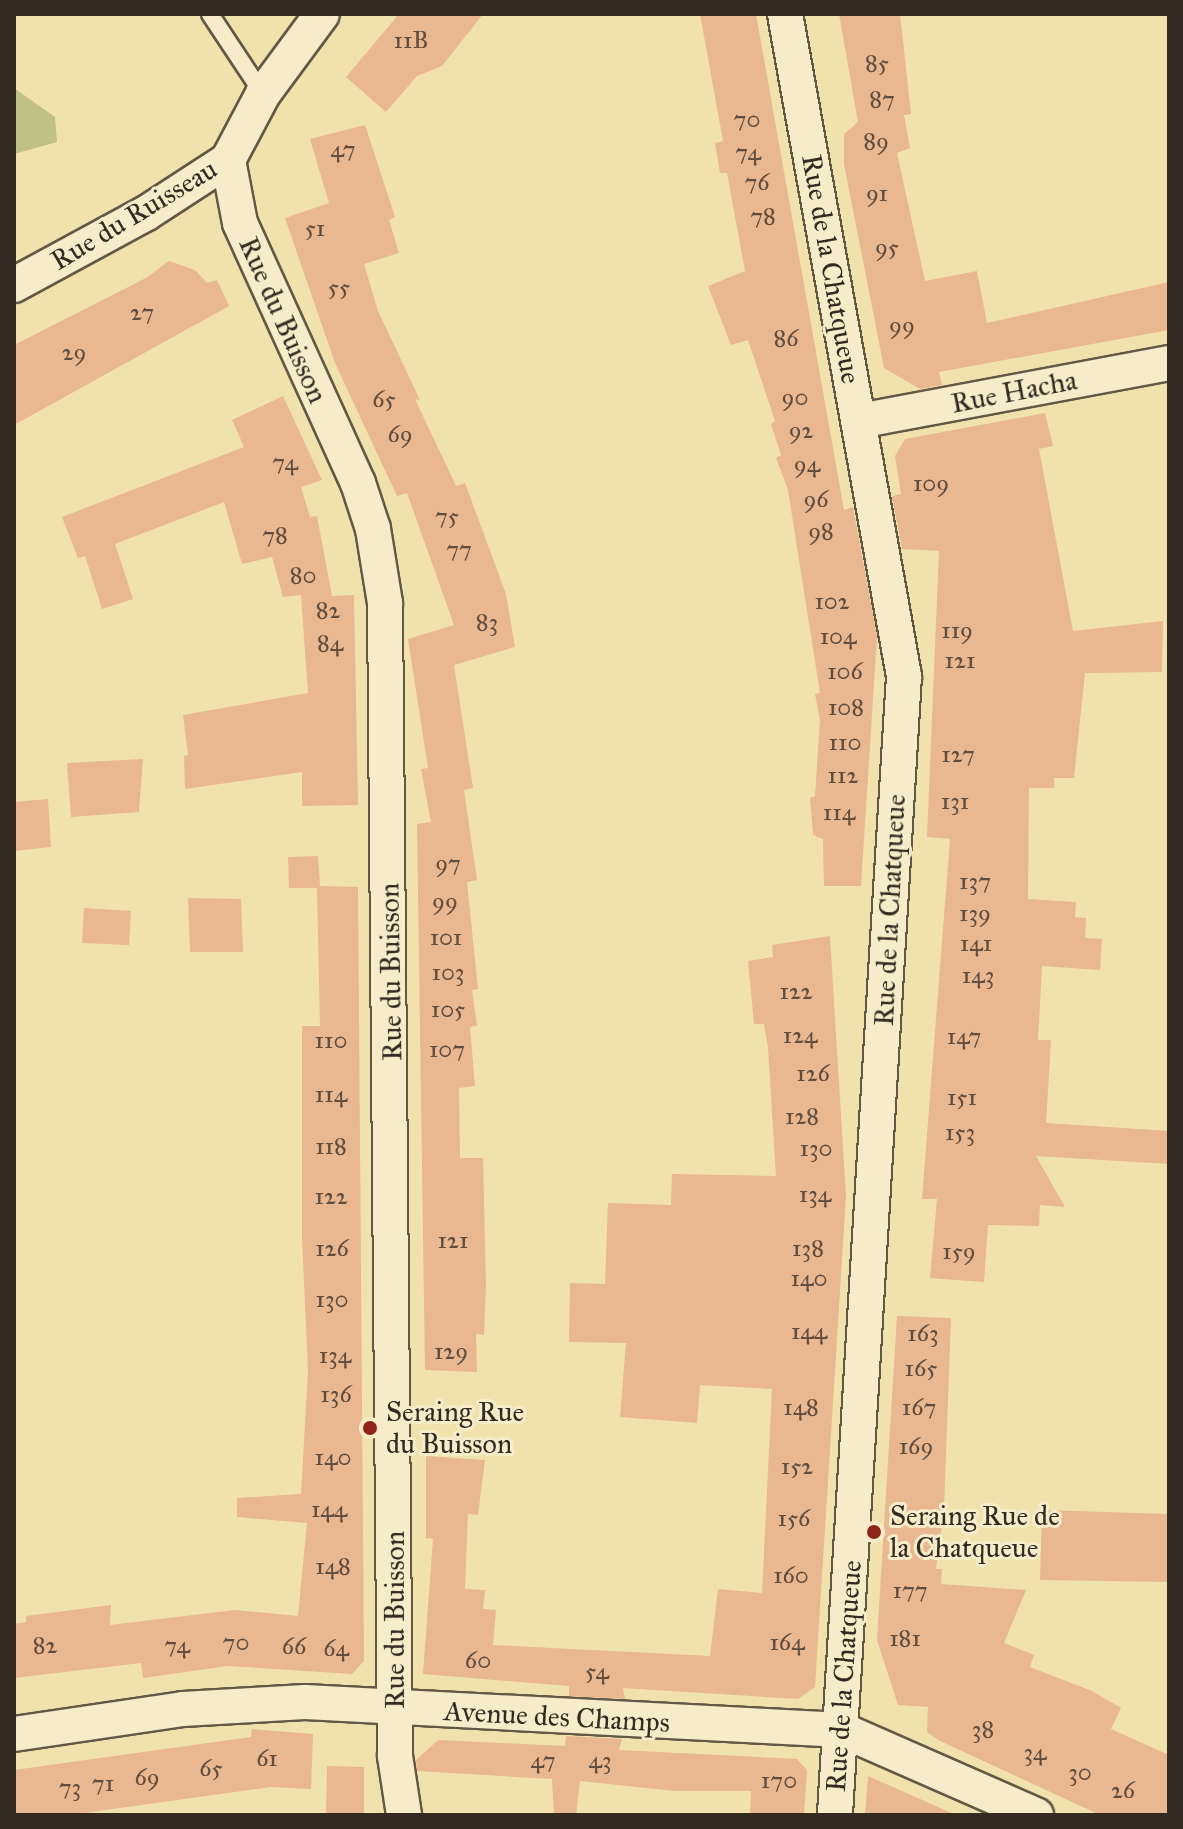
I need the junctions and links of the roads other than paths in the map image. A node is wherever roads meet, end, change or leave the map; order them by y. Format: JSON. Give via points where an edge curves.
{"nodes":[{"id":1,"x":210,"y":14,"type":"edge"},
{"id":2,"x":322,"y":14,"type":"edge"},
{"id":3,"x":785,"y":14,"type":"edge"},
{"id":4,"x":263,"y":94,"type":"junction"},
{"id":5,"x":228,"y":160,"type":"junction"},
{"id":6,"x":14,"y":285,"type":"edge"},
{"id":7,"x":1169,"y":363,"type":"edge"},
{"id":8,"x":859,"y":421,"type":"junction"},
{"id":9,"x":396,"y":1708,"type":"junction"},
{"id":10,"x":842,"y":1730,"type":"junction"},
{"id":11,"x":14,"y":1734,"type":"edge"},
{"id":12,"x":404,"y":1815,"type":"edge"},
{"id":13,"x":835,"y":1815,"type":"edge"},
{"id":14,"x":1036,"y":1815,"type":"edge"}],
"edges":[{"from":1,"to":4,"type":"lane"},
{"from":2,"to":4,"type":"street","name":"Rue du Ruisseau"},
{"from":3,"to":8,"type":"street","name":"Rue de la Chatqueue"},
{"from":4,"to":5,"type":"street","name":"Rue du Ruisseau"},
{"from":5,"to":6,"type":"street","name":"Rue du Ruisseau","via":[[145,214]]},
{"from":5,"to":9,"type":"street","name":"Rue du Buisson","via":[[240,223],[358,483],[373,529],[385,603]]},
{"from":7,"to":8,"type":"street","name":"Rue Hacha"},
{"from":8,"to":10,"type":"street","name":"Rue de la Chatqueue","via":[[904,676]]},
{"from":9,"to":10,"type":"street","name":"Avenue des Champs"},
{"from":9,"to":11,"type":"street","name":"Avenue des Champs","via":[[305,1702],[183,1709]]},
{"from":9,"to":12,"type":"street","name":"Rue du Buisson","via":[[395,1756]]},
{"from":10,"to":13,"type":"street","name":"Rue de la Chatqueue"},
{"from":10,"to":14,"type":"street","name":"Avenue des Champs"}]}
